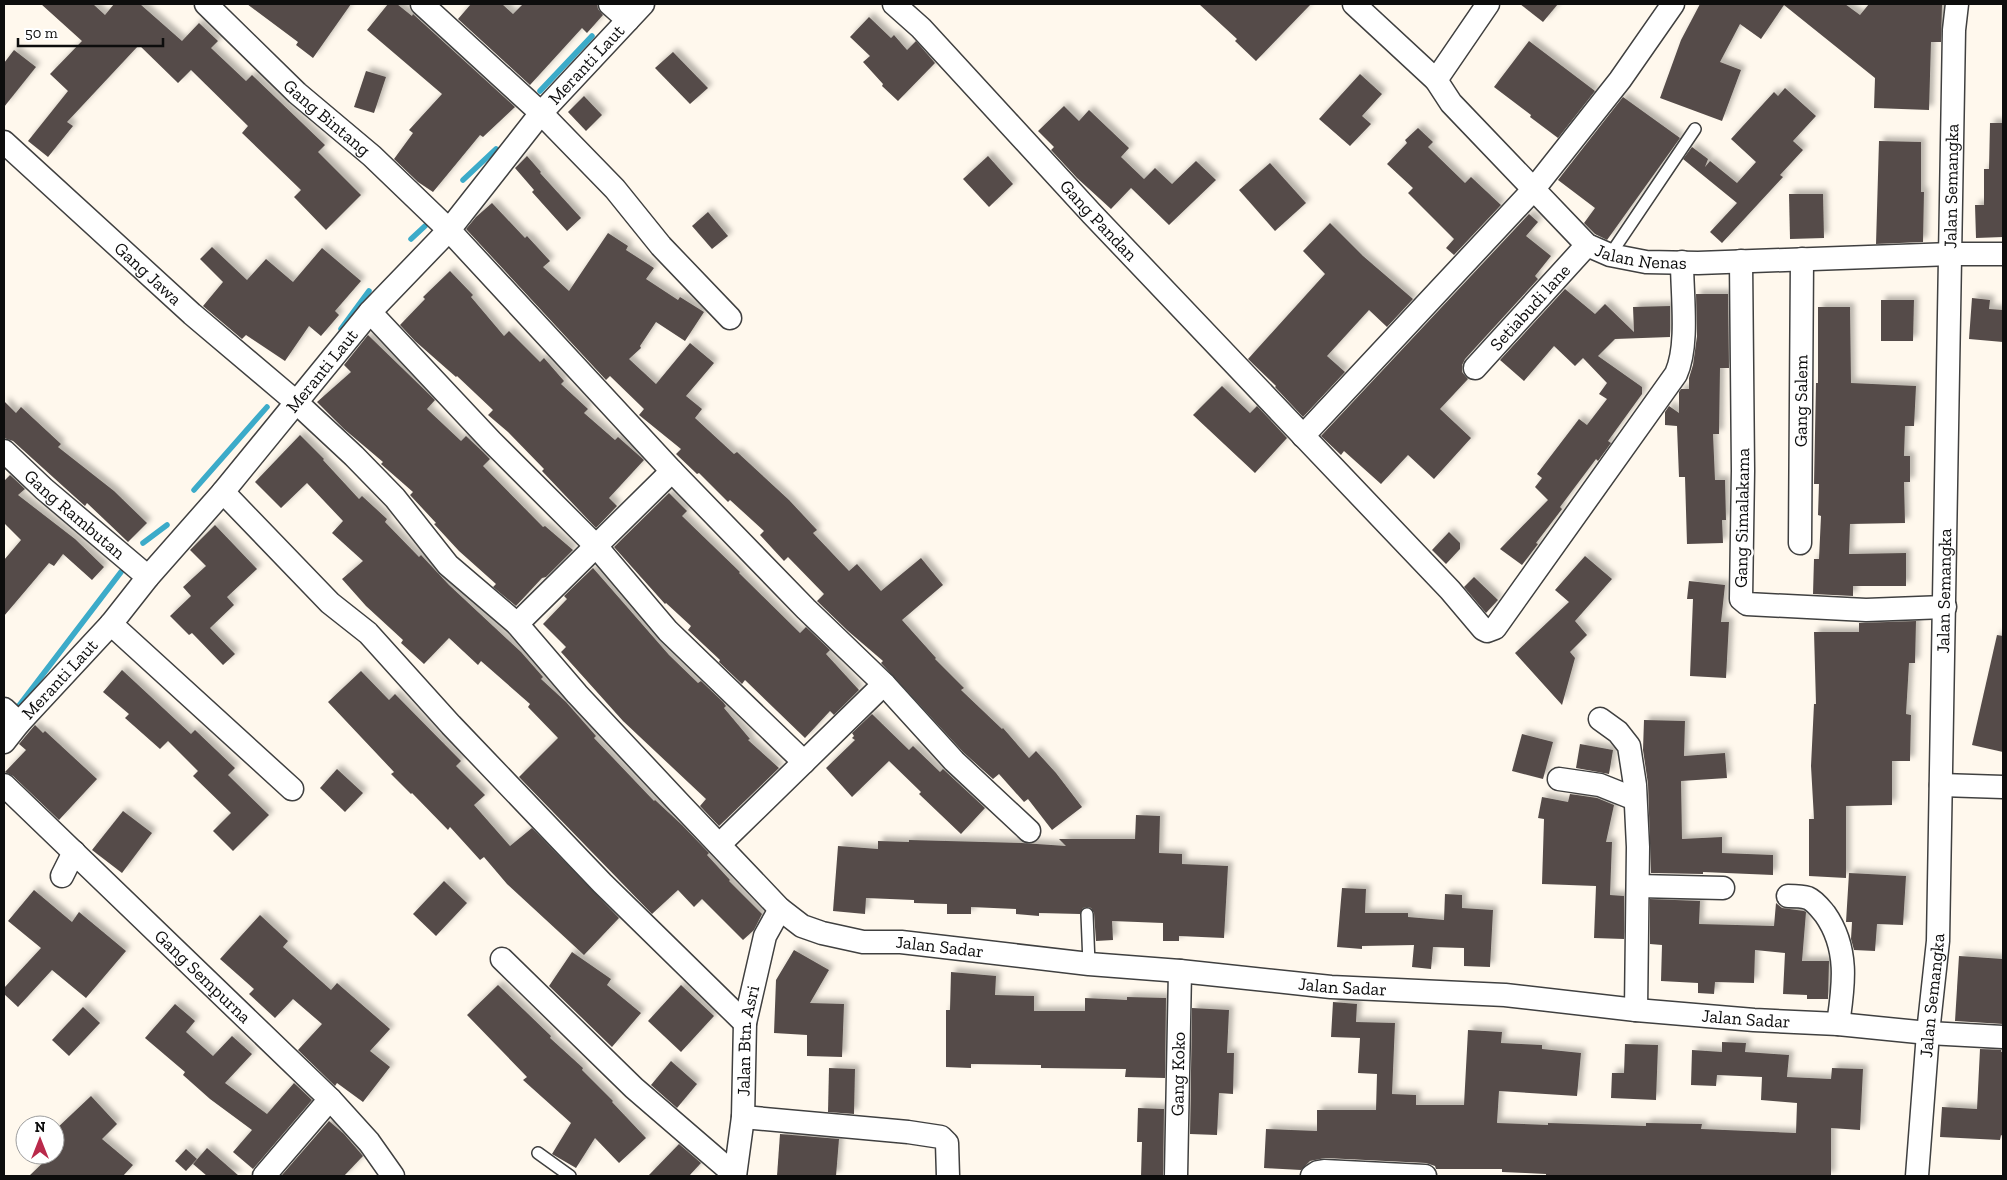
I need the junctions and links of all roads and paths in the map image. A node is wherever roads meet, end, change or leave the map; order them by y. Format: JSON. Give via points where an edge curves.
{"nodes":[{"id":1,"x":206,"y":4,"type":"edge"},
{"id":2,"x":422,"y":4,"type":"edge"},
{"id":3,"x":610,"y":4,"type":"edge"},
{"id":4,"x":894,"y":4,"type":"edge"},
{"id":5,"x":1354,"y":4,"type":"edge"},
{"id":6,"x":1488,"y":4,"type":"edge"},
{"id":7,"x":1673,"y":4,"type":"edge"},
{"id":8,"x":1957,"y":4,"type":"edge"},
{"id":9,"x":635,"y":12,"type":"edge"},
{"id":10,"x":1436,"y":80,"type":"junction"},
{"id":11,"x":541,"y":113,"type":"junction"},
{"id":12,"x":1695,"y":130,"type":"dead end"},
{"id":13,"x":4,"y":142,"type":"edge"},
{"id":14,"x":1533,"y":190,"type":"junction"},
{"id":15,"x":449,"y":230,"type":"junction"},
{"id":16,"x":1587,"y":245,"type":"junction"},
{"id":17,"x":1952,"y":254,"type":"junction"},
{"id":18,"x":2003,"y":254,"type":"edge"},
{"id":19,"x":1610,"y":255,"type":"junction"},
{"id":20,"x":1802,"y":259,"type":"junction"},
{"id":21,"x":1741,"y":261,"type":"junction"},
{"id":22,"x":1682,"y":262,"type":"junction"},
{"id":23,"x":370,"y":312,"type":"junction"},
{"id":24,"x":730,"y":318,"type":"dead end"},
{"id":25,"x":1475,"y":368,"type":"dead end"},
{"id":26,"x":296,"y":402,"type":"junction"},
{"id":27,"x":1304,"y":436,"type":"junction"},
{"id":28,"x":4,"y":451,"type":"edge"},
{"id":29,"x":672,"y":471,"type":"junction"},
{"id":30,"x":224,"y":492,"type":"junction"},
{"id":31,"x":1800,"y":543,"type":"dead end"},
{"id":32,"x":596,"y":546,"type":"junction"},
{"id":33,"x":148,"y":577,"type":"junction"},
{"id":34,"x":1944,"y":607,"type":"junction"},
{"id":35,"x":111,"y":624,"type":"junction"},
{"id":36,"x":517,"y":624,"type":"junction"},
{"id":37,"x":884,"y":684,"type":"junction"},
{"id":38,"x":12,"y":716,"type":"edge"},
{"id":39,"x":1600,"y":719,"type":"dead end"},
{"id":40,"x":4,"y":742,"type":"edge"},
{"id":41,"x":804,"y":762,"type":"junction"},
{"id":42,"x":1559,"y":779,"type":"dead end"},
{"id":43,"x":4,"y":785,"type":"edge"},
{"id":44,"x":1941,"y":785,"type":"junction"},
{"id":45,"x":2003,"y":787,"type":"edge"},
{"id":46,"x":292,"y":789,"type":"dead end"},
{"id":47,"x":1635,"y":798,"type":"junction"},
{"id":48,"x":1029,"y":831,"type":"dead end"},
{"id":49,"x":720,"y":844,"type":"junction"},
{"id":50,"x":74,"y":852,"type":"junction"},
{"id":51,"x":62,"y":876,"type":"dead end"},
{"id":52,"x":1638,"y":886,"type":"junction"},
{"id":53,"x":1723,"y":888,"type":"dead end"},
{"id":54,"x":1788,"y":896,"type":"dead end"},
{"id":55,"x":780,"y":909,"type":"junction"},
{"id":56,"x":1087,"y":914,"type":"dead end"},
{"id":57,"x":502,"y":959,"type":"dead end"},
{"id":58,"x":1088,"y":964,"type":"junction"},
{"id":59,"x":1180,"y":972,"type":"junction"},
{"id":60,"x":1636,"y":1010,"type":"junction"},
{"id":61,"x":745,"y":1023,"type":"junction"},
{"id":62,"x":1838,"y":1024,"type":"junction"},
{"id":63,"x":1928,"y":1033,"type":"junction"},
{"id":64,"x":2003,"y":1037,"type":"edge"},
{"id":65,"x":330,"y":1099,"type":"junction"},
{"id":66,"x":743,"y":1117,"type":"junction"},
{"id":67,"x":538,"y":1153,"type":"dead end"},
{"id":68,"x":735,"y":1175,"type":"edge"},
{"id":69,"x":1371,"y":1175,"type":"edge"},
{"id":70,"x":264,"y":1176,"type":"edge"},
{"id":71,"x":393,"y":1176,"type":"edge"},
{"id":72,"x":570,"y":1176,"type":"edge"},
{"id":73,"x":948,"y":1176,"type":"edge"},
{"id":74,"x":1176,"y":1176,"type":"edge"},
{"id":75,"x":1312,"y":1176,"type":"edge"},
{"id":76,"x":1425,"y":1176,"type":"edge"},
{"id":77,"x":1917,"y":1176,"type":"edge"}],
"edges":[{"from":1,"to":15,"type":"street","name":"Gang Bintang","via":[[297,93],[372,156]]},
{"from":2,"to":11,"type":"street"},
{"from":3,"to":9,"type":"street"},
{"from":4,"to":27,"type":"street","name":"Gang Pandan","via":[[921,28],[1092,214]]},
{"from":5,"to":10,"type":"street","name":"Jalan Nenas"},
{"from":6,"to":10,"type":"street"},
{"from":7,"to":14,"type":"street","via":[[1620,80]]},
{"from":8,"to":17,"type":"street","name":"Jalan Semangka"},
{"from":9,"to":11,"type":"street","name":"Meranti Laut"},
{"from":10,"to":14,"type":"street","name":"Jalan Nenas","via":[[1451,103]]},
{"from":11,"to":15,"type":"street","name":"Meranti Laut"},
{"from":11,"to":24,"type":"street","via":[[615,189],[661,246]]},
{"from":12,"to":19,"type":"lane"},
{"from":13,"to":26,"type":"street","name":"Gang Jawa","via":[[192,314]]},
{"from":14,"to":16,"type":"street","name":"Jalan Nenas"},
{"from":14,"to":27,"type":"street"},
{"from":15,"to":23,"type":"street","name":"Meranti Laut"},
{"from":15,"to":29,"type":"street","name":"Gang Bintang"},
{"from":16,"to":19,"type":"street","name":"Jalan Nenas"},
{"from":16,"to":25,"type":"street","name":"Setiabudi lane"},
{"from":17,"to":18,"type":"street","name":"Jalan Nenas"},
{"from":17,"to":20,"type":"street","name":"Jalan Nenas"},
{"from":17,"to":34,"type":"street","name":"Jalan Semangka"},
{"from":19,"to":22,"type":"street","name":"Jalan Nenas","via":[[1646,262]]},
{"from":20,"to":21,"type":"street","name":"Jalan Nenas"},
{"from":20,"to":31,"type":"street","name":"Gang Salem"},
{"from":21,"to":22,"type":"street","name":"Jalan Nenas"},
{"from":21,"to":34,"type":"street","name":"Gang Simalakama","via":[[1741,599],[1747,604],[1866,610]]},
{"from":22,"to":27,"type":"street","name":"Gang Pandan","via":[[1684,346],[1676,374],[1492,630],[1483,629]]},
{"from":23,"to":26,"type":"street","name":"Meranti Laut"},
{"from":23,"to":32,"type":"street","via":[[491,441]]},
{"from":26,"to":30,"type":"street","name":"Meranti Laut"},
{"from":26,"to":36,"type":"street","name":"Gang Jawa","via":[[395,498],[448,565]]},
{"from":28,"to":33,"type":"street","name":"Gang Rambutan"},
{"from":29,"to":32,"type":"street"},
{"from":29,"to":37,"type":"street","name":"Gang Bintang"},
{"from":30,"to":33,"type":"street","name":"Meranti Laut"},
{"from":30,"to":61,"type":"street","via":[[330,602],[368,633],[602,883]]},
{"from":32,"to":36,"type":"street"},
{"from":32,"to":41,"type":"street","via":[[668,631]]},
{"from":33,"to":35,"type":"street","name":"Meranti Laut"},
{"from":34,"to":44,"type":"street","name":"Jalan Semangka"},
{"from":35,"to":38,"type":"street","name":"Meranti Laut"},
{"from":35,"to":46,"type":"street"},
{"from":36,"to":49,"type":"street","name":"Jalan Sadar","via":[[577,694]]},
{"from":37,"to":41,"type":"street"},
{"from":37,"to":48,"type":"street","name":"Gang Bintang","via":[[954,761]]},
{"from":38,"to":40,"type":"street","name":"Meranti Laut"},
{"from":39,"to":47,"type":"street","via":[[1618,732],[1629,746]]},
{"from":41,"to":49,"type":"street"},
{"from":42,"to":47,"type":"street","via":[[1600,785]]},
{"from":43,"to":50,"type":"street","name":"Gang Sempurna"},
{"from":44,"to":45,"type":"street"},
{"from":44,"to":63,"type":"street","name":"Jalan Semangka","via":[[1938,941]]},
{"from":47,"to":52,"type":"street"},
{"from":49,"to":55,"type":"street","name":"Jalan Sadar"},
{"from":50,"to":51,"type":"street"},
{"from":50,"to":65,"type":"street","name":"Gang Sempurna"},
{"from":52,"to":53,"type":"street"},
{"from":52,"to":60,"type":"street"},
{"from":54,"to":62,"type":"street","via":[[1808,898],[1819,906],[1836,933],[1844,982]]},
{"from":55,"to":58,"type":"street","name":"Jalan Sadar","via":[[802,926],[863,942],[901,942]]},
{"from":55,"to":61,"type":"street","name":"Jalan Btn. Asri","via":[[765,936]]},
{"from":56,"to":58,"type":"lane"},
{"from":57,"to":68,"type":"street","via":[[634,1088]]},
{"from":58,"to":59,"type":"street","name":"Jalan Sadar"},
{"from":59,"to":60,"type":"street","name":"Jalan Sadar","via":[[1331,988],[1505,995]]},
{"from":59,"to":74,"type":"street","name":"Gang Koko"},
{"from":60,"to":62,"type":"street","name":"Jalan Sadar"},
{"from":61,"to":66,"type":"street","name":"Jalan Btn. Asri"},
{"from":62,"to":63,"type":"street","name":"Jalan Sadar"},
{"from":63,"to":64,"type":"street","name":"Jalan Sadar"},
{"from":63,"to":77,"type":"street","name":"Jalan Semangka"},
{"from":65,"to":70,"type":"street"},
{"from":65,"to":71,"type":"street","name":"Gang Sempurna","via":[[370,1142]]},
{"from":66,"to":68,"type":"street","name":"Jalan Btn. Asri"},
{"from":66,"to":73,"type":"street","via":[[941,1137],[947,1143]]},
{"from":67,"to":72,"type":"lane"},
{"from":69,"to":75,"type":"street","via":[[1324,1171]]},
{"from":69,"to":76,"type":"street"}]}
